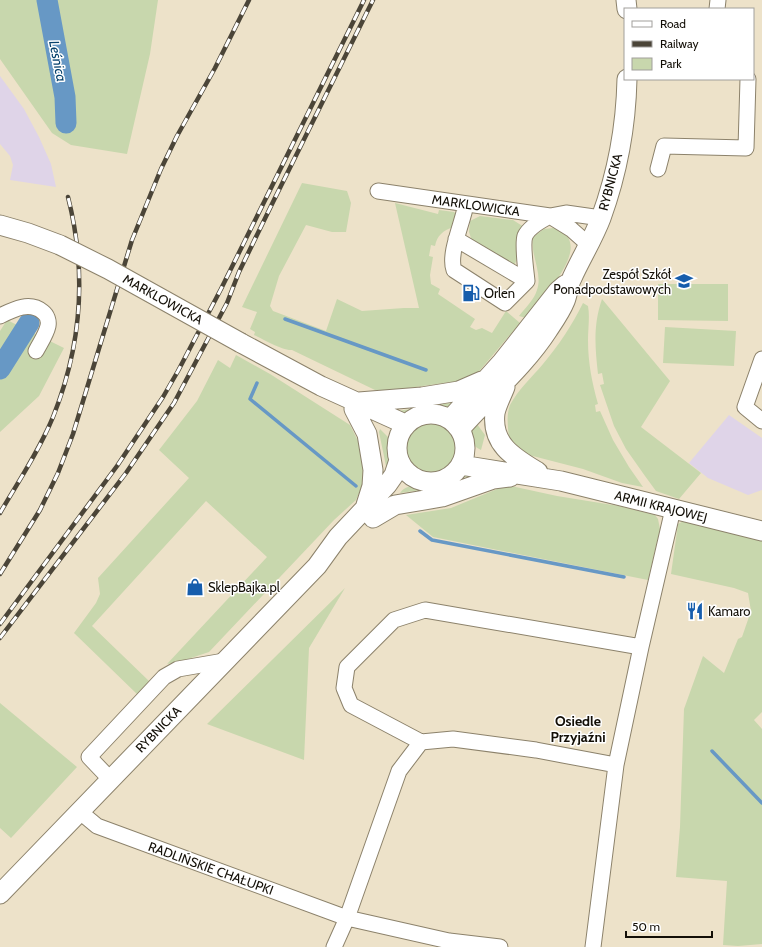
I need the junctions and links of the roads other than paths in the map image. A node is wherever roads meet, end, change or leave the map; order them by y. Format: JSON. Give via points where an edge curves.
{"nodes":[{"id":1,"x":627,"y":80,"type":"edge"},
{"id":2,"x":748,"y":80,"type":"edge"},
{"id":3,"x":658,"y":168,"type":"dead end"},
{"id":4,"x":378,"y":191,"type":"dead end"},
{"id":5,"x":466,"y":204,"type":"junction"},
{"id":6,"x":550,"y":216,"type":"junction"},
{"id":7,"x":601,"y":218,"type":"junction"},
{"id":8,"x":3,"y":225,"type":"edge"},
{"id":9,"x":456,"y":239,"type":"junction"},
{"id":10,"x":589,"y":245,"type":"junction"},
{"id":11,"x":571,"y":279,"type":"junction"},
{"id":12,"x":527,"y":281,"type":"junction"},
{"id":13,"x":0,"y":316,"type":"edge"},
{"id":14,"x":36,"y":351,"type":"dead end"},
{"id":15,"x":762,"y":359,"type":"edge"},
{"id":16,"x":509,"y":377,"type":"junction"},
{"id":17,"x":488,"y":378,"type":"junction"},
{"id":18,"x":356,"y":406,"type":"junction"},
{"id":19,"x":762,"y":421,"type":"edge"},
{"id":20,"x":455,"y":424,"type":"junction"},
{"id":21,"x":402,"y":432,"type":"junction"},
{"id":22,"x":463,"y":456,"type":"junction"},
{"id":23,"x":399,"y":460,"type":"junction"},
{"id":24,"x":533,"y":474,"type":"junction"},
{"id":25,"x":418,"y":479,"type":"junction"},
{"id":26,"x":673,"y":509,"type":"junction"},
{"id":27,"x":368,"y":514,"type":"junction"},
{"id":28,"x":762,"y":531,"type":"edge"},
{"id":29,"x":641,"y":647,"type":"junction"},
{"id":30,"x":224,"y":661,"type":"junction"},
{"id":31,"x":421,"y":742,"type":"junction"},
{"id":32,"x":616,"y":765,"type":"junction"},
{"id":33,"x":110,"y":779,"type":"junction"},
{"id":34,"x":79,"y":811,"type":"junction"},
{"id":35,"x":0,"y":894,"type":"edge"},
{"id":36,"x":347,"y":918,"type":"junction"},
{"id":37,"x":334,"y":947,"type":"edge"},
{"id":38,"x":500,"y":947,"type":"edge"},
{"id":39,"x":593,"y":947,"type":"edge"}],
"edges":[{"from":1,"to":7,"type":"main road","name":"RYBNICKA","via":[[618,156]]},
{"from":2,"to":3,"type":"street","via":[[746,148],[664,146]]},
{"from":4,"to":5,"type":"street","name":"MARKLOWICKA"},
{"from":5,"to":6,"type":"street","name":"MARKLOWICKA"},
{"from":5,"to":9,"type":"street"},
{"from":6,"to":7,"type":"street","name":"MARKLOWICKA","via":[[566,213]]},
{"from":6,"to":10,"type":"street","name":"MARKLOWICKA","via":[[572,229]]},
{"from":6,"to":12,"type":"street","via":[[536,224],[526,236]]},
{"from":7,"to":10,"type":"main road","name":"RYBNICKA"},
{"from":8,"to":18,"type":"main road","name":"MARKLOWICKA","bridge":true,"via":[[38,236],[88,258]]},
{"from":9,"to":12,"type":"street"},
{"from":9,"to":12,"type":"street","via":[[452,266],[454,270],[505,303]]},
{"from":10,"to":11,"type":"main road","name":"RYBNICKA"},
{"from":11,"to":16,"type":"main road","name":"RYBNICKA","via":[[565,301],[548,330]]},
{"from":11,"to":17,"type":"main road","name":"RYBNICKA","via":[[558,291]]},
{"from":13,"to":14,"type":"street","via":[[10,310],[26,306],[38,308],[47,315],[49,325]]},
{"from":15,"to":19,"type":"street","via":[[745,407]]},
{"from":16,"to":20,"type":"main road","name":"RYBNICKA"},
{"from":16,"to":24,"type":"main road","via":[[495,413],[495,424],[500,441],[509,453]]},
{"from":17,"to":18,"type":"main road","via":[[459,391]]},
{"from":17,"to":20,"type":"main road","name":"RYBNICKA"},
{"from":18,"to":21,"type":"main road","name":"MARKLOWICKA"},
{"from":18,"to":27,"type":"main road","via":[[367,434],[373,470]]},
{"from":20,"to":21,"type":"main road","via":[[437,414],[425,414],[415,417]]},
{"from":20,"to":22,"type":"main road","via":[[464,438]]},
{"from":21,"to":23,"type":"main road","via":[[397,450]]},
{"from":22,"to":24,"type":"main road","name":"ARMII KRAJOWEJ","via":[[485,456]]},
{"from":22,"to":25,"type":"main road","via":[[454,473],[442,480],[428,482]]},
{"from":23,"to":25,"type":"main road","via":[[408,473]]},
{"from":23,"to":27,"type":"main road","name":"RYBNICKA","via":[[394,475]]},
{"from":24,"to":26,"type":"main road","name":"ARMII KRAJOWEJ"},
{"from":24,"to":27,"type":"main road","via":[[493,479],[442,497],[395,505]]},
{"from":25,"to":27,"type":"main road","name":"RYBNICKA","via":[[404,485]]},
{"from":26,"to":28,"type":"main road","name":"ARMII KRAJOWEJ"},
{"from":26,"to":29,"type":"street"},
{"from":27,"to":30,"type":"main road","name":"RYBNICKA","via":[[338,537],[317,566]]},
{"from":29,"to":31,"type":"street","via":[[425,610],[394,620],[347,667],[344,688],[351,705]]},
{"from":29,"to":32,"type":"street"},
{"from":30,"to":33,"type":"main road","name":"RYBNICKA"},
{"from":30,"to":33,"type":"street","via":[[178,669],[164,677],[89,757]]},
{"from":31,"to":32,"type":"street","via":[[453,739],[536,750]]},
{"from":31,"to":36,"type":"street","via":[[399,772]]},
{"from":32,"to":39,"type":"street"},
{"from":33,"to":34,"type":"main road","name":"RYBNICKA"},
{"from":34,"to":35,"type":"main road","name":"RYBNICKA"},
{"from":34,"to":36,"type":"street","name":"RADLIŃSKIE CHAŁUPKI","via":[[97,826]]},
{"from":36,"to":37,"type":"street"},
{"from":36,"to":38,"type":"street","name":"RADLIŃSKIE CHAŁUPKI","via":[[449,941]]}]}
